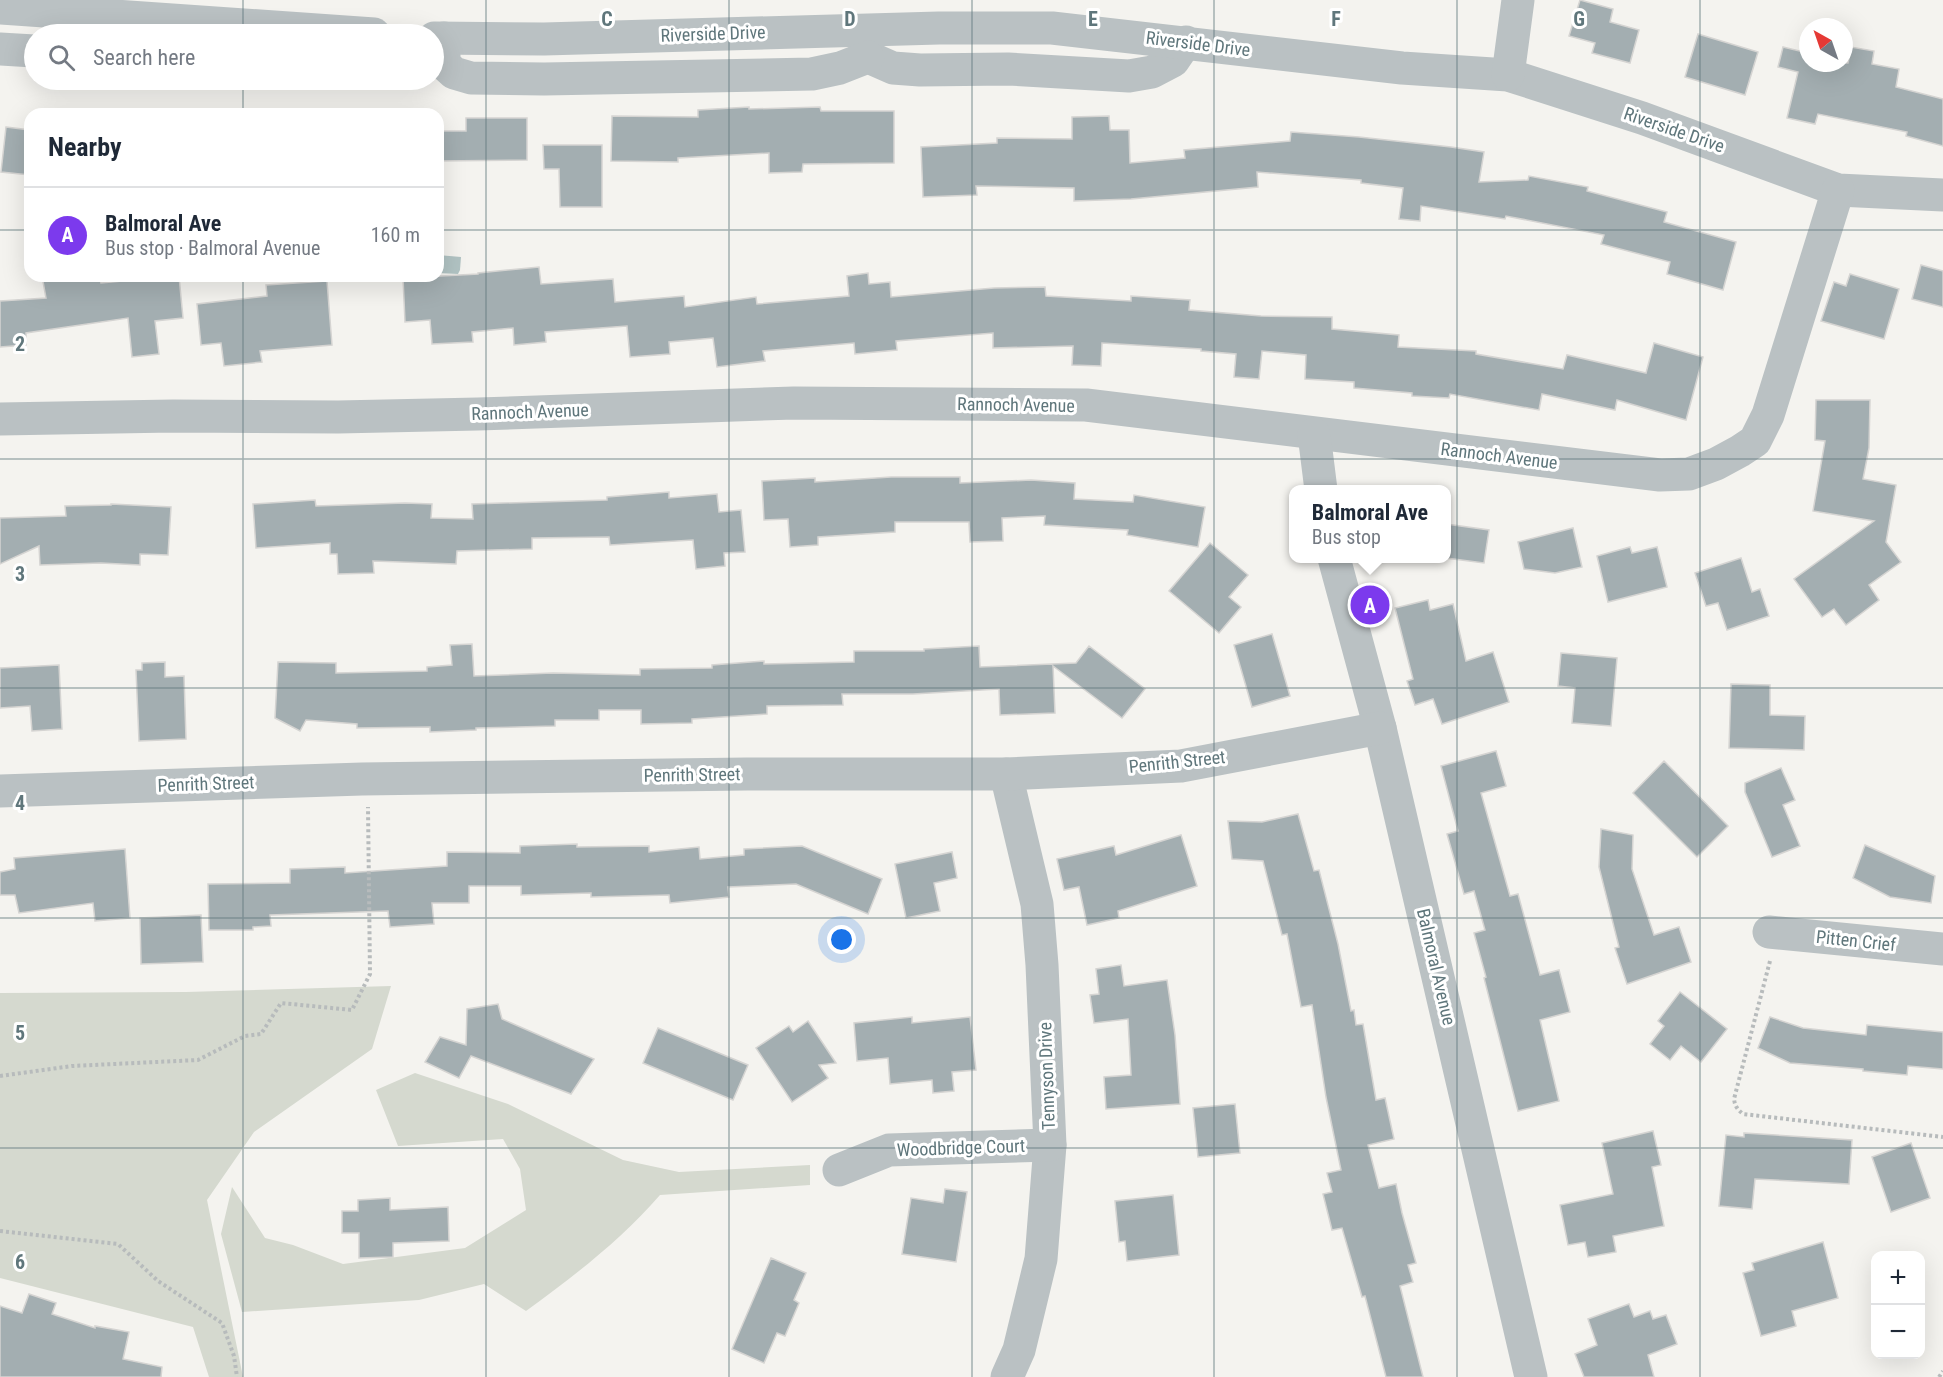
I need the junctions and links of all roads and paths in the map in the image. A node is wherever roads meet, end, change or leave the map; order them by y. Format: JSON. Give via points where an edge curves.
{"nodes":[{"id":1,"x":1518,"y":0,"type":"edge"},
{"id":2,"x":0,"y":8,"type":"edge"},
{"id":3,"x":146,"y":24,"type":"edge"},
{"id":4,"x":1186,"y":42,"type":"junction"},
{"id":5,"x":868,"y":44,"type":"junction"},
{"id":6,"x":0,"y":50,"type":"edge"},
{"id":7,"x":24,"y":51,"type":"edge"},
{"id":8,"x":444,"y":51,"type":"edge"},
{"id":9,"x":444,"y":59,"type":"edge"},
{"id":10,"x":1508,"y":75,"type":"junction"},
{"id":11,"x":1838,"y":190,"type":"junction"},
{"id":12,"x":1943,"y":195,"type":"edge"},
{"id":13,"x":0,"y":418,"type":"edge"},
{"id":14,"x":1314,"y":434,"type":"junction"},
{"id":15,"x":1320,"y":485,"type":"edge"},
{"id":16,"x":1335,"y":563,"type":"edge"},
{"id":17,"x":1380,"y":728,"type":"junction"},
{"id":18,"x":1006,"y":774,"type":"junction"},
{"id":19,"x":368,"y":779,"type":"junction"},
{"id":20,"x":0,"y":792,"type":"edge"},
{"id":21,"x":1769,"y":932,"type":"joint"},
{"id":22,"x":1943,"y":949,"type":"edge"},
{"id":23,"x":0,"y":1076,"type":"edge"},
{"id":24,"x":1943,"y":1137,"type":"edge"},
{"id":25,"x":1050,"y":1145,"type":"junction"},
{"id":26,"x":839,"y":1170,"type":"dead end"},
{"id":27,"x":0,"y":1231,"type":"edge"},
{"id":28,"x":1943,"y":1371,"type":"edge"},
{"id":29,"x":237,"y":1377,"type":"edge"},
{"id":30,"x":1007,"y":1377,"type":"edge"},
{"id":31,"x":1531,"y":1377,"type":"edge"},
{"id":32,"x":1939,"y":1377,"type":"edge"}],
"edges":[{"from":1,"to":10,"type":"street"},
{"from":2,"to":3,"type":"street"},
{"from":4,"to":5,"type":"street","name":"Riverside Drive","via":[[1052,28]]},
{"from":4,"to":5,"type":"street","via":[[1173,61],[1152,72],[1129,76],[893,68]]},
{"from":4,"to":10,"type":"street","name":"Riverside Drive","via":[[1402,68]]},
{"from":5,"to":8,"type":"street","name":"Riverside Drive","via":[[544,39]]},
{"from":5,"to":9,"type":"street","via":[[840,68],[812,74],[471,78],[454,72]]},
{"from":6,"to":7,"type":"street"},
{"from":10,"to":11,"type":"street","name":"Riverside Drive","via":[[1642,118]]},
{"from":11,"to":12,"type":"street","name":"Riverside Drive"},
{"from":11,"to":14,"type":"street","name":"Rannoch Avenue","via":[[1768,415],[1755,441],[1716,464],[1689,474],[1660,476]]},
{"from":13,"to":14,"type":"street","name":"Rannoch Avenue","via":[[338,417],[794,403],[1086,405]]},
{"from":14,"to":15,"type":"street"},
{"from":16,"to":17,"type":"street","name":"Balmoral Avenue"},
{"from":17,"to":18,"type":"street","name":"Penrith Street","via":[[1180,766]]},
{"from":17,"to":31,"type":"street","name":"Balmoral Avenue"},
{"from":18,"to":19,"type":"street","name":"Penrith Street"},
{"from":18,"to":25,"type":"street","name":"Tennyson Drive","via":[[1037,904]]},
{"from":19,"to":20,"type":"street","name":"Penrith Street"},
{"from":19,"to":23,"type":"path","via":[[370,974],[352,1010],[281,1003],[261,1034],[245,1036],[198,1060],[72,1066]]},
{"from":21,"to":22,"type":"street","name":"Pitten Crief"},
{"from":21,"to":24,"type":"path","via":[[1771,965],[1734,1099],[1738,1110],[1743,1114]]},
{"from":25,"to":26,"type":"street","name":"Woodbridge Court","via":[[889,1150]]},
{"from":25,"to":30,"type":"street","name":"Tennyson Drive","via":[[1041,1259],[1019,1350]]},
{"from":27,"to":29,"type":"path","via":[[118,1244],[158,1281],[222,1323]]},
{"from":28,"to":32,"type":"path"}]}
